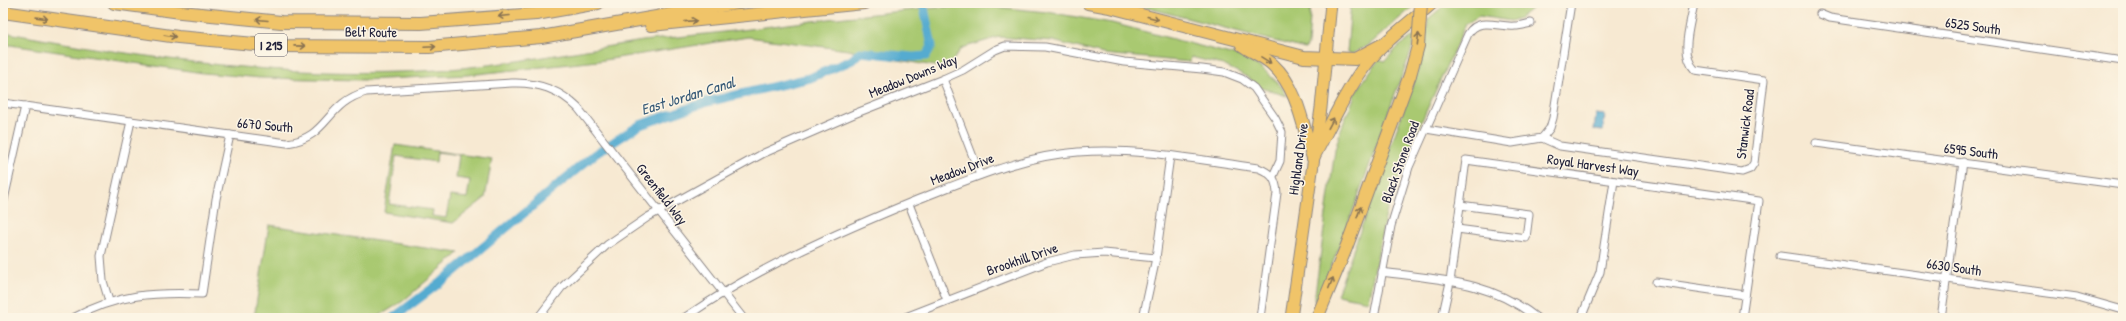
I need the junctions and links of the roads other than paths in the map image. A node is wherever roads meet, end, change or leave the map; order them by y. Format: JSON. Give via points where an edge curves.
{"nodes":[{"id":1,"x":114,"y":3,"type":"edge"},
{"id":2,"x":598,"y":3,"type":"edge"},
{"id":3,"x":737,"y":3,"type":"edge"},
{"id":4,"x":864,"y":3,"type":"edge"},
{"id":5,"x":1088,"y":3,"type":"edge"},
{"id":6,"x":1331,"y":3,"type":"edge"},
{"id":7,"x":1421,"y":3,"type":"edge"},
{"id":8,"x":1432,"y":3,"type":"edge"},
{"id":9,"x":1571,"y":3,"type":"edge"},
{"id":10,"x":1694,"y":3,"type":"edge"},
{"id":11,"x":3,"y":12,"type":"edge"},
{"id":12,"x":1820,"y":14,"type":"dead end"},
{"id":13,"x":1531,"y":23,"type":"dead end"},
{"id":14,"x":541,"y":37,"type":"junction"},
{"id":15,"x":1233,"y":39,"type":"junction"},
{"id":16,"x":1387,"y":42,"type":"junction"},
{"id":17,"x":1326,"y":59,"type":"junction"},
{"id":18,"x":2123,"y":61,"type":"edge"},
{"id":19,"x":943,"y":79,"type":"junction"},
{"id":20,"x":556,"y":90,"type":"joint"},
{"id":21,"x":3,"y":103,"type":"edge"},
{"id":22,"x":25,"y":106,"type":"junction"},
{"id":23,"x":131,"y":121,"type":"junction"},
{"id":24,"x":1426,"y":129,"type":"junction"},
{"id":25,"x":230,"y":135,"type":"junction"},
{"id":26,"x":1542,"y":138,"type":"junction"},
{"id":27,"x":1816,"y":143,"type":"dead end"},
{"id":28,"x":1170,"y":156,"type":"junction"},
{"id":29,"x":1313,"y":158,"type":"junction"},
{"id":30,"x":1963,"y":162,"type":"junction"},
{"id":31,"x":980,"y":175,"type":"junction"},
{"id":32,"x":1273,"y":176,"type":"junction"},
{"id":33,"x":1614,"y":181,"type":"junction"},
{"id":34,"x":2123,"y":185,"type":"edge"},
{"id":35,"x":3,"y":204,"type":"edge"},
{"id":36,"x":909,"y":204,"type":"junction"},
{"id":37,"x":1460,"y":205,"type":"junction"},
{"id":38,"x":659,"y":211,"type":"junction"},
{"id":39,"x":1457,"y":229,"type":"junction"},
{"id":40,"x":1780,"y":256,"type":"dead end"},
{"id":41,"x":1156,"y":258,"type":"junction"},
{"id":42,"x":1382,"y":272,"type":"junction"},
{"id":43,"x":1947,"y":280,"type":"junction"},
{"id":44,"x":1450,"y":282,"type":"junction"},
{"id":45,"x":1656,"y":282,"type":"dead end"},
{"id":46,"x":723,"y":293,"type":"junction"},
{"id":47,"x":1745,"y":295,"type":"junction"},
{"id":48,"x":947,"y":300,"type":"junction"},
{"id":49,"x":109,"y":301,"type":"junction"},
{"id":50,"x":2123,"y":310,"type":"edge"},
{"id":51,"x":74,"y":318,"type":"edge"},
{"id":52,"x":538,"y":318,"type":"edge"},
{"id":53,"x":684,"y":318,"type":"edge"},
{"id":54,"x":743,"y":318,"type":"edge"},
{"id":55,"x":903,"y":318,"type":"edge"},
{"id":56,"x":1143,"y":318,"type":"edge"},
{"id":57,"x":1260,"y":318,"type":"edge"},
{"id":58,"x":1291,"y":318,"type":"edge"},
{"id":59,"x":1317,"y":318,"type":"edge"},
{"id":60,"x":1374,"y":318,"type":"edge"},
{"id":61,"x":1442,"y":318,"type":"edge"},
{"id":62,"x":1537,"y":318,"type":"edge"},
{"id":63,"x":1581,"y":318,"type":"edge"},
{"id":64,"x":1742,"y":318,"type":"edge"},
{"id":65,"x":1941,"y":318,"type":"edge"}],
"edges":[{"from":2,"to":1,"type":"highway","name":"Belt Route","number":"I 215","one_way":true,"via":[[536,14],[421,23],[281,22]]},
{"from":3,"to":14,"type":"highway","name":"Belt Route","number":"I 215"},
{"from":14,"to":4,"type":"highway","one_way":true},
{"from":5,"to":15,"type":"highway","one_way":true},
{"from":6,"to":17,"type":"main road","name":"Highland Drive"},
{"from":59,"to":7,"type":"highway","one_way":true,"bridge":true,"via":[[1346,248],[1410,75],[1418,46]]},
{"from":8,"to":16,"type":"highway"},
{"from":9,"to":26,"type":"street","via":[[1553,118],[1550,128]]},
{"from":10,"to":26,"type":"street","name":"Stanwick Road","via":[[1686,56],[1691,66],[1695,70],[1764,80],[1754,163],[1750,170],[1742,172],[1560,146]]},
{"from":11,"to":14,"type":"highway","name":"Belt Route","number":"I 215","one_way":true,"via":[[178,37],[276,46],[429,47]]},
{"from":12,"to":18,"type":"street","name":"6525 South","via":[[1830,18]]},
{"from":13,"to":24,"type":"street","name":"Black Stone Road","via":[[1515,26],[1476,25],[1468,34]]},
{"from":15,"to":17,"type":"highway","via":[[1304,57]]},
{"from":15,"to":29,"type":"highway","one_way":true,"via":[[1273,65],[1286,80],[1297,103]]},
{"from":16,"to":17,"type":"highway","via":[[1355,59]]},
{"from":29,"to":16,"type":"highway","one_way":true,"via":[[1368,62]]},
{"from":17,"to":29,"type":"main road","name":"Highland Drive"},
{"from":19,"to":31,"type":"street"},
{"from":19,"to":32,"type":"street","name":"Meadow Downs Way","via":[[1005,46],[1052,48],[1124,62],[1224,72],[1242,79],[1254,88],[1280,126],[1280,161]]},
{"from":19,"to":38,"type":"street","name":"Meadow Downs Way","via":[[764,153]]},
{"from":20,"to":25,"type":"street","name":"6670 South","via":[[525,82],[366,92],[340,104],[315,133],[297,142],[272,142]]},
{"from":20,"to":38,"type":"street","name":"Greenfield Way","via":[[578,108]]},
{"from":21,"to":22,"type":"street","name":"6670 South"},
{"from":22,"to":23,"type":"street","name":"6670 South"},
{"from":22,"to":35,"type":"street"},
{"from":23,"to":25,"type":"street","name":"6670 South"},
{"from":23,"to":49,"type":"street","via":[[100,256]]},
{"from":24,"to":26,"type":"street","via":[[1512,143]]},
{"from":24,"to":42,"type":"street","name":"Black Stone Road","via":[[1409,167],[1397,204]]},
{"from":25,"to":49,"type":"street","via":[[216,199],[202,294],[148,294]]},
{"from":27,"to":30,"type":"street","name":"6595 South"},
{"from":28,"to":31,"type":"street","name":"Meadow Drive","via":[[1107,150],[1077,152],[1043,156]]},
{"from":28,"to":32,"type":"street","name":"Meadow Drive","via":[[1258,168]]},
{"from":28,"to":41,"type":"street"},
{"from":29,"to":58,"type":"main road","name":"Highland Drive"},
{"from":30,"to":34,"type":"street","name":"6595 South"},
{"from":30,"to":43,"type":"street"},
{"from":31,"to":36,"type":"street","name":"Meadow Drive"},
{"from":32,"to":57,"type":"street","via":[[1277,184],[1277,193]]},
{"from":33,"to":37,"type":"street","name":"Royal Harvest Way","via":[[1466,160]]},
{"from":33,"to":47,"type":"street","name":"Royal Harvest Way","via":[[1759,201]]},
{"from":33,"to":63,"type":"street","via":[[1599,278]]},
{"from":36,"to":46,"type":"street","name":"Meadow Drive","via":[[822,240]]},
{"from":36,"to":48,"type":"street"},
{"from":37,"to":39,"type":"street","name":"Royal Harvest Way"},
{"from":37,"to":39,"type":"street","via":[[1529,214],[1526,238]]},
{"from":38,"to":46,"type":"street","name":"Greenfield Way"},
{"from":38,"to":52,"type":"street","name":"Meadow Downs Way","via":[[607,245],[561,288]]},
{"from":39,"to":44,"type":"street","name":"Royal Harvest Way"},
{"from":40,"to":43,"type":"street","name":"6630 South"},
{"from":41,"to":48,"type":"street","name":"Brookhill Drive","via":[[1104,253],[1075,256],[1047,262]]},
{"from":41,"to":56,"type":"street"},
{"from":42,"to":44,"type":"street"},
{"from":42,"to":60,"type":"street","name":"Black Stone Road"},
{"from":43,"to":50,"type":"street","name":"6630 South","via":[[2083,298]]},
{"from":43,"to":65,"type":"street"},
{"from":44,"to":61,"type":"street","name":"Royal Harvest Way"},
{"from":44,"to":62,"type":"street","via":[[1468,284],[1497,293],[1512,300]]},
{"from":45,"to":47,"type":"street"},
{"from":46,"to":53,"type":"street","name":"Meadow Drive"},
{"from":46,"to":54,"type":"street","name":"Greenfield Way"},
{"from":47,"to":64,"type":"street","name":"Royal Harvest Way"},
{"from":48,"to":55,"type":"street","name":"Brookhill Drive"},
{"from":49,"to":51,"type":"street"}]}
